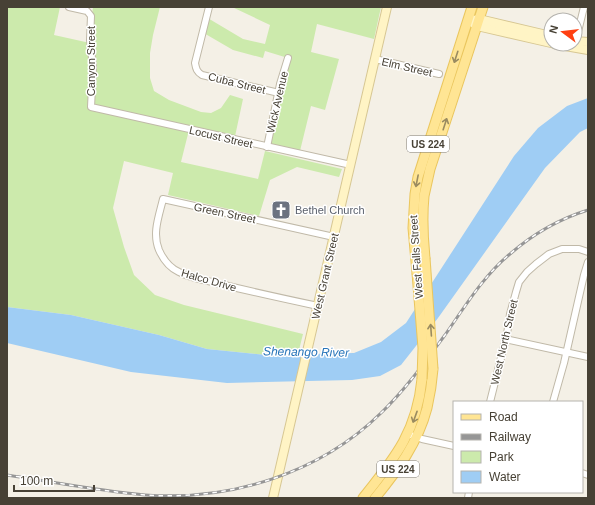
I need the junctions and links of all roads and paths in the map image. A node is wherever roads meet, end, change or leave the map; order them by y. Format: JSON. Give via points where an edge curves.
{"nodes":[{"id":1,"x":69,"y":7,"type":"edge"},
{"id":2,"x":208,"y":7,"type":"edge"},
{"id":3,"x":387,"y":7,"type":"edge"},
{"id":4,"x":472,"y":7,"type":"edge"},
{"id":5,"x":483,"y":7,"type":"edge"},
{"id":6,"x":468,"y":20,"type":"junction"},
{"id":7,"x":478,"y":22,"type":"junction"},
{"id":8,"x":496,"y":23,"type":"junction"},
{"id":9,"x":543,"y":34,"type":"edge"},
{"id":10,"x":543,"y":41,"type":"edge"},
{"id":11,"x":288,"y":58,"type":"dead end"},
{"id":12,"x":375,"y":59,"type":"junction"},
{"id":13,"x":439,"y":74,"type":"dead end"},
{"id":14,"x":279,"y":93,"type":"junction"},
{"id":15,"x":91,"y":107,"type":"joint"},
{"id":16,"x":267,"y":147,"type":"junction"},
{"id":17,"x":350,"y":165,"type":"junction"},
{"id":18,"x":163,"y":199,"type":"joint"},
{"id":19,"x":334,"y":237,"type":"junction"},
{"id":20,"x":588,"y":252,"type":"edge"},
{"id":21,"x":588,"y":262,"type":"edge"},
{"id":22,"x":318,"y":306,"type":"junction"},
{"id":23,"x":505,"y":339,"type":"junction"},
{"id":24,"x":566,"y":352,"type":"junction"},
{"id":25,"x":588,"y":357,"type":"edge"},
{"id":26,"x":490,"y":401,"type":"edge"},
{"id":27,"x":553,"y":401,"type":"edge"},
{"id":28,"x":412,"y":436,"type":"junction"},
{"id":29,"x":453,"y":446,"type":"edge"},
{"id":30,"x":273,"y":498,"type":"edge"},
{"id":31,"x":363,"y":498,"type":"edge"},
{"id":32,"x":375,"y":498,"type":"edge"}],
"edges":[{"from":1,"to":15,"type":"street","name":"Canyon Street","via":[[87,12],[91,16]]},
{"from":2,"to":14,"type":"street","name":"Cuba Street","via":[[195,63],[197,70],[202,75]]},
{"from":3,"to":12,"type":"street","name":"West Grant Street"},
{"from":4,"to":6,"type":"main road","name":"West Falls Street","number":"US 224"},
{"from":5,"to":7,"type":"main road","name":"West Falls Street","number":"US 224"},
{"from":5,"to":8,"type":"street"},
{"from":6,"to":7,"type":"street"},
{"from":6,"to":28,"type":"main road","name":"West Falls Street","number":"US 224","one_way":true,"bridge":true,"via":[[418,177],[414,199],[413,228],[423,348],[419,404]]},
{"from":7,"to":8,"type":"street"},
{"from":7,"to":10,"type":"street"},
{"from":28,"to":7,"type":"main road","name":"West Falls Street","number":"US 224","one_way":true,"bridge":true,"via":[[427,409],[434,369],[423,231],[426,186]]},
{"from":8,"to":9,"type":"street"},
{"from":11,"to":14,"type":"street","name":"Wick Avenue"},
{"from":12,"to":13,"type":"street","name":"Elm Street"},
{"from":12,"to":17,"type":"street","name":"West Grant Street"},
{"from":14,"to":16,"type":"street","name":"Wick Avenue"},
{"from":15,"to":16,"type":"street","name":"Locust Street"},
{"from":16,"to":17,"type":"street","name":"Locust Street"},
{"from":17,"to":19,"type":"street","name":"West Grant Street"},
{"from":18,"to":19,"type":"street","name":"Green Street"},
{"from":18,"to":22,"type":"street","name":"Halco Drive","via":[[156,241],[166,261],[178,272]]},
{"from":19,"to":22,"type":"street","name":"West Grant Street"},
{"from":20,"to":23,"type":"street","name":"West North Street","via":[[579,248],[562,249],[549,254],[527,272],[516,292]]},
{"from":21,"to":24,"type":"street"},
{"from":22,"to":30,"type":"street","name":"West Grant Street"},
{"from":23,"to":24,"type":"street"},
{"from":23,"to":26,"type":"street","name":"West North Street"},
{"from":24,"to":25,"type":"street"},
{"from":24,"to":27,"type":"street"},
{"from":28,"to":29,"type":"street"},
{"from":28,"to":31,"type":"main road","name":"West Falls Street","number":"US 224"},
{"from":28,"to":32,"type":"main road","name":"West Falls Street","number":"US 224","via":[[408,454]]}]}
